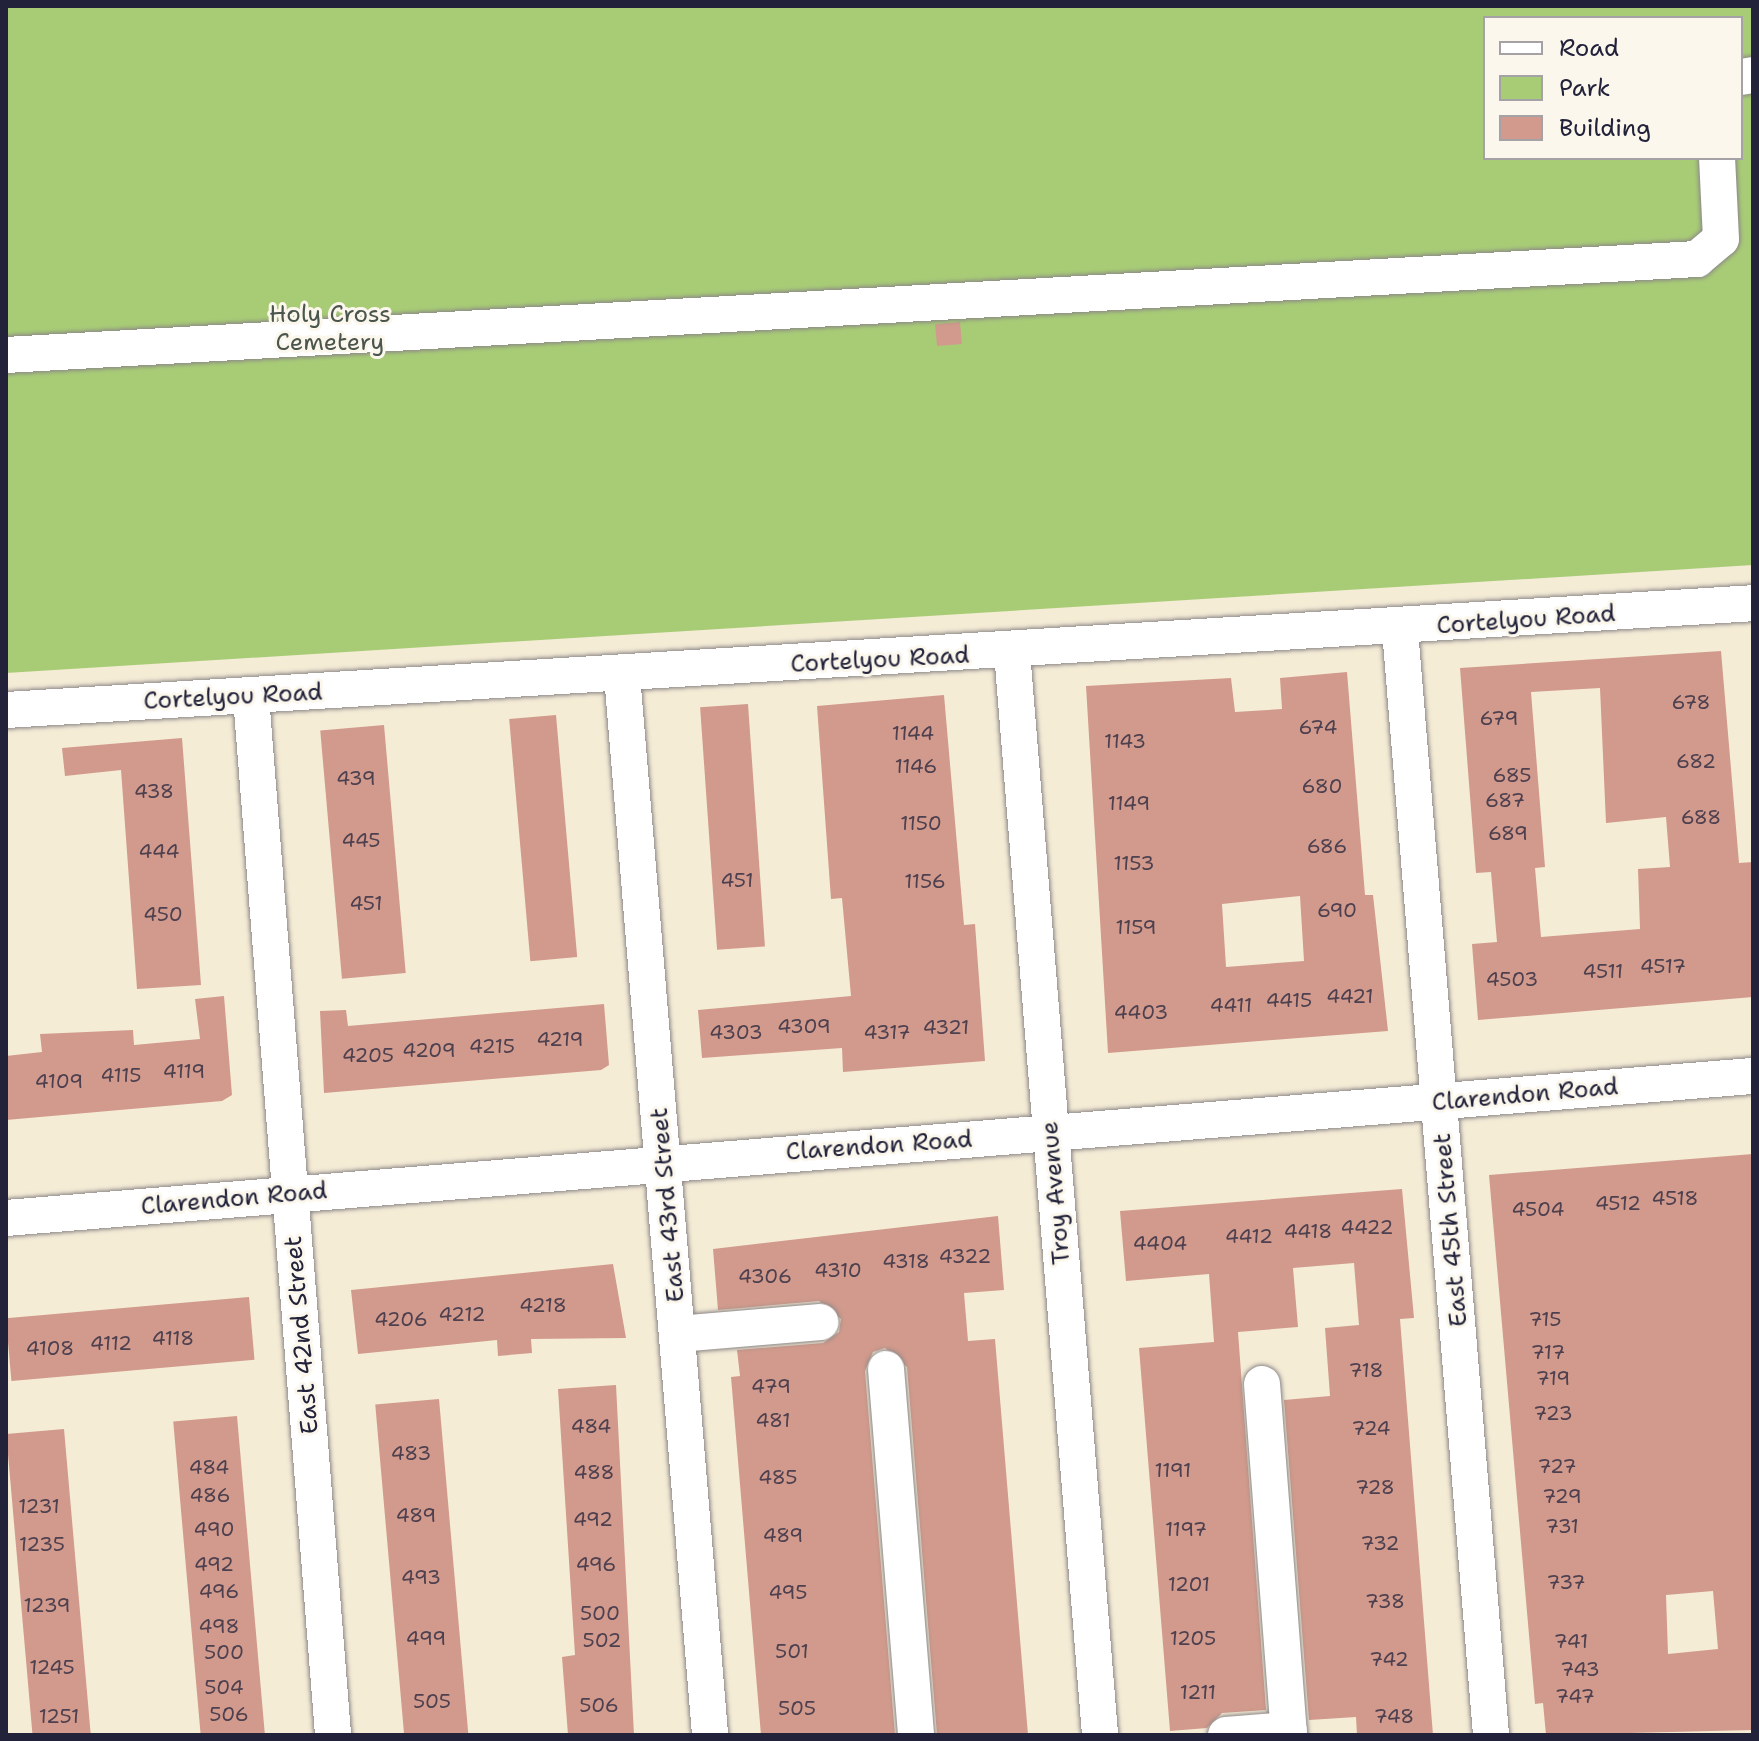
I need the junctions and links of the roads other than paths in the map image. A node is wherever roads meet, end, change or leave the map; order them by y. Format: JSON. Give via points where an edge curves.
{"nodes":[{"id":1,"x":1717,"y":160,"type":"edge"},
{"id":2,"x":6,"y":355,"type":"edge"},
{"id":3,"x":1753,"y":603,"type":"edge"},
{"id":4,"x":1400,"y":630,"type":"junction"},
{"id":5,"x":1012,"y":652,"type":"junction"},
{"id":6,"x":622,"y":675,"type":"junction"},
{"id":7,"x":251,"y":697,"type":"junction"},
{"id":8,"x":6,"y":710,"type":"edge"},
{"id":9,"x":1753,"y":1076,"type":"edge"},
{"id":10,"x":1441,"y":1102,"type":"junction"},
{"id":11,"x":1052,"y":1133,"type":"junction"},
{"id":12,"x":665,"y":1163,"type":"junction"},
{"id":13,"x":290,"y":1194,"type":"junction"},
{"id":14,"x":6,"y":1218,"type":"edge"},
{"id":15,"x":820,"y":1322,"type":"dead end"},
{"id":16,"x":678,"y":1334,"type":"junction"},
{"id":17,"x":886,"y":1369,"type":"dead end"},
{"id":18,"x":1262,"y":1384,"type":"dead end"},
{"id":19,"x":1289,"y":1732,"type":"edge"},
{"id":20,"x":333,"y":1735,"type":"edge"},
{"id":21,"x":710,"y":1735,"type":"edge"},
{"id":22,"x":916,"y":1735,"type":"edge"},
{"id":23,"x":1100,"y":1735,"type":"edge"},
{"id":24,"x":1226,"y":1735,"type":"edge"},
{"id":25,"x":1491,"y":1735,"type":"edge"}],
"edges":[{"from":1,"to":2,"type":"street","via":[[1721,239],[1697,259]]},
{"from":3,"to":4,"type":"street","name":"Cortelyou Road"},
{"from":4,"to":5,"type":"street","name":"Cortelyou Road"},
{"from":4,"to":10,"type":"street","name":"East 45th Street"},
{"from":5,"to":6,"type":"street","name":"Cortelyou Road"},
{"from":5,"to":11,"type":"street","name":"Troy Avenue"},
{"from":6,"to":7,"type":"street","name":"Cortelyou Road"},
{"from":6,"to":12,"type":"street","name":"East 43rd Street"},
{"from":7,"to":8,"type":"street","name":"Cortelyou Road"},
{"from":7,"to":13,"type":"street","name":"East 42nd Street"},
{"from":9,"to":10,"type":"street","name":"Clarendon Road"},
{"from":10,"to":11,"type":"street","name":"Clarendon Road"},
{"from":10,"to":25,"type":"street","name":"East 45th Street"},
{"from":11,"to":12,"type":"street","name":"Clarendon Road"},
{"from":11,"to":23,"type":"street","name":"Troy Avenue"},
{"from":12,"to":13,"type":"street","name":"Clarendon Road"},
{"from":12,"to":16,"type":"street","name":"East 43rd Street"},
{"from":13,"to":14,"type":"street","name":"Clarendon Road"},
{"from":13,"to":20,"type":"street","name":"East 42nd Street"},
{"from":15,"to":16,"type":"street"},
{"from":16,"to":21,"type":"street","name":"East 43rd Street"},
{"from":17,"to":22,"type":"street"},
{"from":18,"to":19,"type":"street"},
{"from":19,"to":24,"type":"street"}]}
